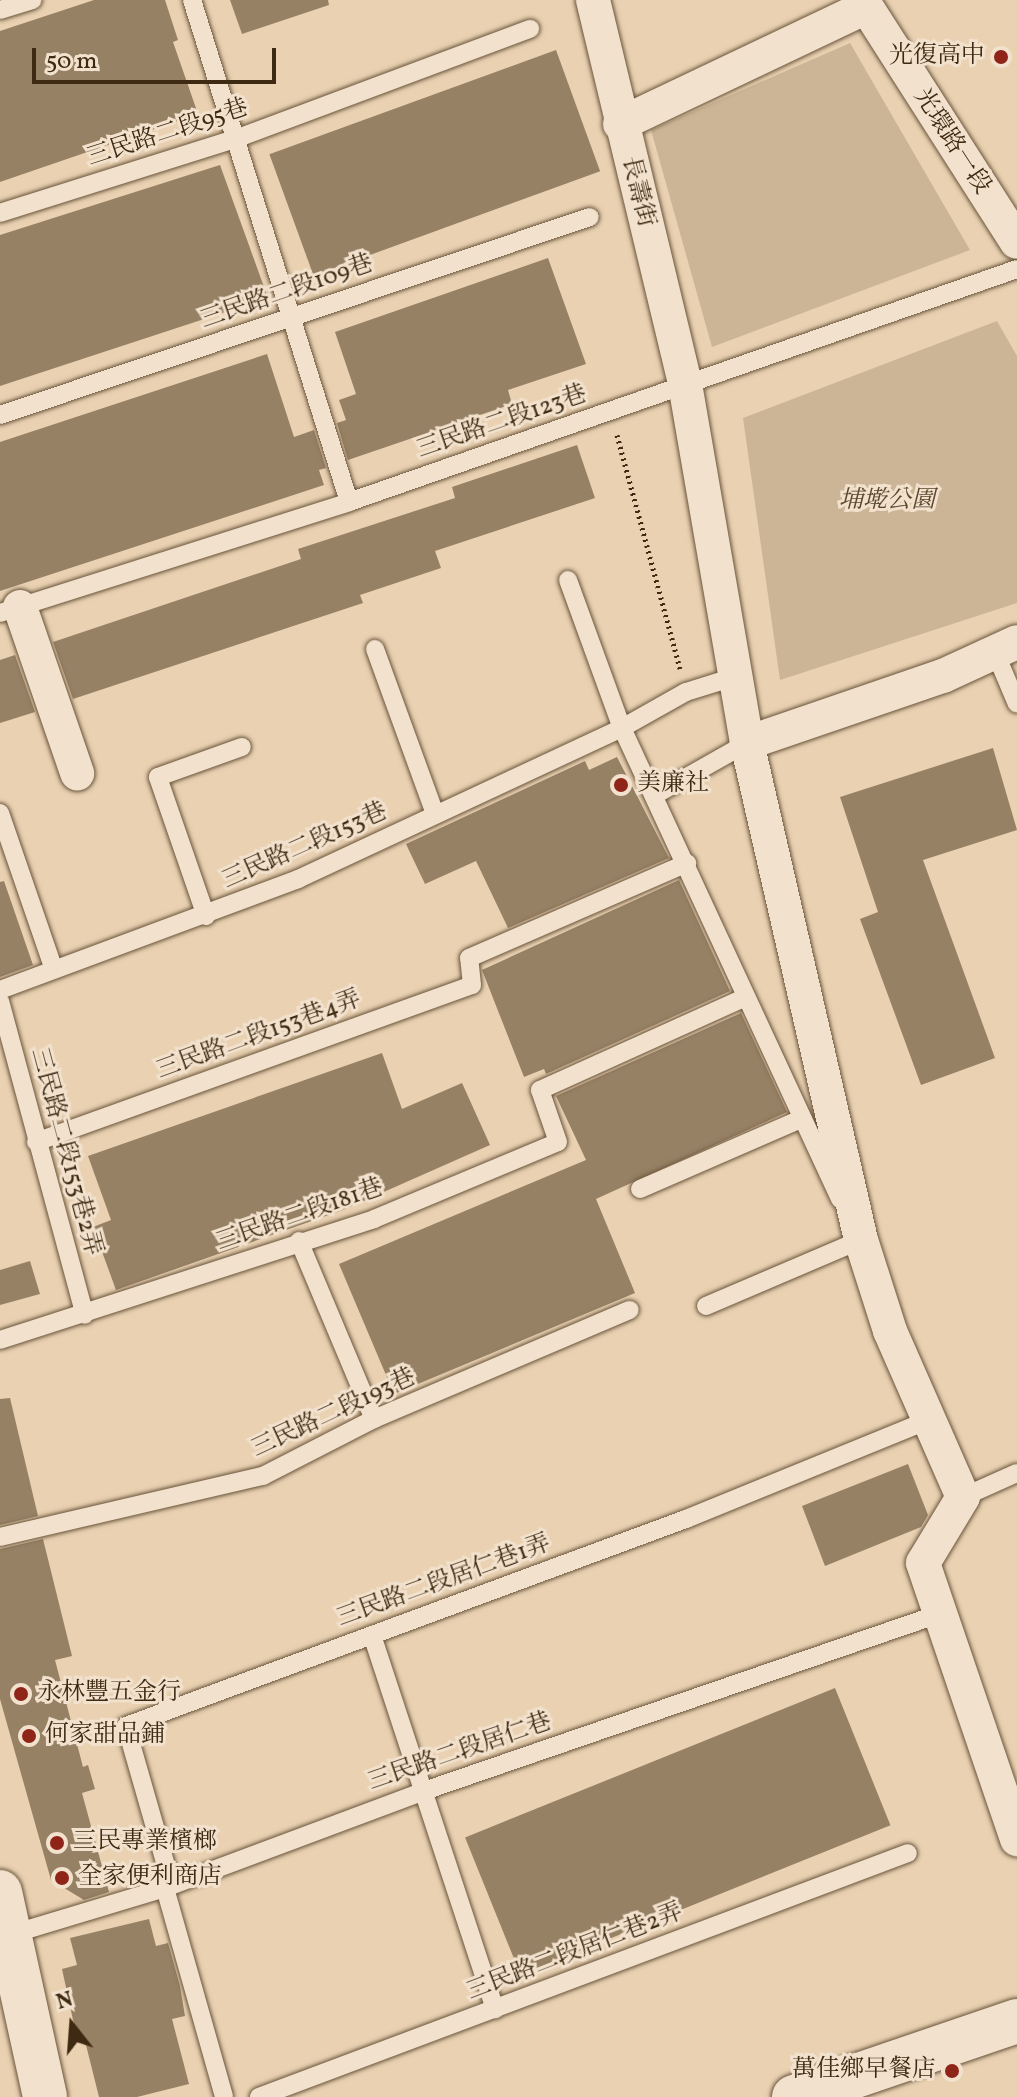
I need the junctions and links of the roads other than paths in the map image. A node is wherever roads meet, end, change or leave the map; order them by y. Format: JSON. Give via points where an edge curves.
{"nodes":[{"id":1,"x":32,"y":0,"type":"edge"},
{"id":2,"x":192,"y":0,"type":"edge"},
{"id":3,"x":593,"y":0,"type":"edge"},
{"id":4,"x":863,"y":4,"type":"edge"},
{"id":5,"x":0,"y":10,"type":"edge"},
{"id":6,"x":530,"y":29,"type":"dead end"},
{"id":7,"x":620,"y":124,"type":"junction"},
{"id":8,"x":238,"y":138,"type":"junction"},
{"id":9,"x":0,"y":213,"type":"edge"},
{"id":10,"x":590,"y":217,"type":"dead end"},
{"id":11,"x":1017,"y":242,"type":"edge"},
{"id":12,"x":1017,"y":269,"type":"edge"},
{"id":13,"x":291,"y":317,"type":"junction"},
{"id":14,"x":685,"y":384,"type":"junction"},
{"id":15,"x":0,"y":415,"type":"edge"},
{"id":16,"x":349,"y":502,"type":"junction"},
{"id":17,"x":568,"y":580,"type":"dead end"},
{"id":18,"x":10,"y":610,"type":"edge"},
{"id":19,"x":1006,"y":647,"type":"edge"},
{"id":20,"x":375,"y":649,"type":"dead end"},
{"id":21,"x":734,"y":677,"type":"junction"},
{"id":22,"x":1017,"y":704,"type":"edge"},
{"id":23,"x":622,"y":728,"type":"junction"},
{"id":24,"x":747,"y":743,"type":"junction"},
{"id":25,"x":242,"y":747,"type":"dead end"},
{"id":26,"x":77,"y":773,"type":"dead end"},
{"id":27,"x":655,"y":795,"type":"junction"},
{"id":28,"x":0,"y":813,"type":"edge"},
{"id":29,"x":435,"y":814,"type":"junction"},
{"id":30,"x":687,"y":863,"type":"junction"},
{"id":31,"x":206,"y":916,"type":"junction"},
{"id":32,"x":53,"y":967,"type":"junction"},
{"id":33,"x":0,"y":990,"type":"edge"},
{"id":34,"x":744,"y":998,"type":"junction"},
{"id":35,"x":0,"y":1001,"type":"edge"},
{"id":36,"x":799,"y":1120,"type":"junction"},
{"id":37,"x":36,"y":1142,"type":"junction"},
{"id":38,"x":640,"y":1189,"type":"dead end"},
{"id":39,"x":861,"y":1240,"type":"junction"},
{"id":40,"x":299,"y":1241,"type":"junction"},
{"id":41,"x":706,"y":1306,"type":"dead end"},
{"id":42,"x":630,"y":1310,"type":"dead end"},
{"id":43,"x":85,"y":1315,"type":"junction"},
{"id":44,"x":0,"y":1340,"type":"edge"},
{"id":45,"x":374,"y":1419,"type":"junction"},
{"id":46,"x":929,"y":1420,"type":"junction"},
{"id":47,"x":1017,"y":1473,"type":"edge"},
{"id":48,"x":963,"y":1497,"type":"junction"},
{"id":49,"x":0,"y":1537,"type":"edge"},
{"id":50,"x":939,"y":1614,"type":"junction"},
{"id":51,"x":372,"y":1635,"type":"junction"},
{"id":52,"x":424,"y":1791,"type":"junction"},
{"id":53,"x":1017,"y":1839,"type":"edge"},
{"id":54,"x":908,"y":1853,"type":"dead end"},
{"id":55,"x":168,"y":1885,"type":"junction"},
{"id":56,"x":0,"y":1892,"type":"edge"},
{"id":57,"x":5,"y":1932,"type":"edge"},
{"id":58,"x":495,"y":2009,"type":"junction"},
{"id":59,"x":1017,"y":2021,"type":"edge"},
{"id":60,"x":45,"y":2097,"type":"edge"},
{"id":61,"x":224,"y":2097,"type":"edge"},
{"id":62,"x":259,"y":2097,"type":"edge"},
{"id":63,"x":794,"y":2097,"type":"edge"}],
"edges":[{"from":1,"to":5,"type":"lane"},
{"from":2,"to":8,"type":"lane"},
{"from":3,"to":7,"type":"street","name":"長壽街"},
{"from":4,"to":7,"type":"street"},
{"from":4,"to":11,"type":"street","name":"光環路一段"},
{"from":6,"to":8,"type":"lane","name":"三民路二段95巷"},
{"from":7,"to":14,"type":"street","name":"長壽街"},
{"from":8,"to":9,"type":"lane","name":"三民路二段95巷"},
{"from":8,"to":13,"type":"lane"},
{"from":10,"to":13,"type":"lane","name":"三民路二段109巷"},
{"from":12,"to":14,"type":"lane","name":"三民路二段123巷"},
{"from":13,"to":15,"type":"lane","name":"三民路二段109巷"},
{"from":13,"to":16,"type":"lane"},
{"from":14,"to":16,"type":"lane","name":"三民路二段123巷"},
{"from":14,"to":21,"type":"street","name":"長壽街"},
{"from":16,"to":18,"type":"lane","name":"三民路二段123巷"},
{"from":17,"to":23,"type":"lane"},
{"from":18,"to":26,"type":"street"},
{"from":19,"to":22,"type":"lane"},
{"from":19,"to":24,"type":"street","via":[[943,676]]},
{"from":20,"to":29,"type":"lane"},
{"from":21,"to":23,"type":"lane","name":"三民路二段153巷","via":[[686,692]]},
{"from":21,"to":24,"type":"street","name":"長壽街"},
{"from":23,"to":27,"type":"lane"},
{"from":23,"to":29,"type":"lane","name":"三民路二段153巷"},
{"from":24,"to":27,"type":"lane"},
{"from":24,"to":39,"type":"street","name":"長壽街"},
{"from":25,"to":31,"type":"lane","via":[[158,777]]},
{"from":27,"to":30,"type":"lane"},
{"from":28,"to":32,"type":"lane"},
{"from":29,"to":31,"type":"lane","name":"三民路二段153巷"},
{"from":30,"to":34,"type":"lane"},
{"from":30,"to":37,"type":"lane","name":"三民路二段153巷4弄","via":[[469,958],[472,985]]},
{"from":31,"to":32,"type":"lane","name":"三民路二段153巷"},
{"from":32,"to":33,"type":"lane","name":"三民路二段153巷"},
{"from":34,"to":36,"type":"lane"},
{"from":34,"to":40,"type":"lane","name":"三民路二段181巷","via":[[540,1090],[558,1142],[374,1219]]},
{"from":35,"to":37,"type":"lane","name":"三民路二段153巷2弄"},
{"from":36,"to":38,"type":"lane"},
{"from":36,"to":39,"type":"lane"},
{"from":37,"to":43,"type":"lane","name":"三民路二段153巷2弄"},
{"from":39,"to":41,"type":"lane"},
{"from":39,"to":46,"type":"street","name":"長壽街","via":[[890,1331]]},
{"from":40,"to":43,"type":"lane","name":"三民路二段181巷"},
{"from":40,"to":45,"type":"lane"},
{"from":42,"to":45,"type":"lane","name":"三民路二段193巷"},
{"from":43,"to":44,"type":"lane","name":"三民路二段181巷"},
{"from":45,"to":49,"type":"lane","name":"三民路二段193巷","via":[[263,1476]]},
{"from":46,"to":48,"type":"street","name":"長壽街"},
{"from":46,"to":51,"type":"lane","name":"三民路二段居仁巷1弄","via":[[686,1519]]},
{"from":47,"to":48,"type":"lane"},
{"from":48,"to":50,"type":"street","via":[[923,1563]]},
{"from":50,"to":52,"type":"lane","name":"三民路二段居仁巷"},
{"from":50,"to":53,"type":"street"},
{"from":51,"to":52,"type":"lane"},
{"from":51,"to":55,"type":"lane","name":"三民路二段居仁巷1弄","via":[[126,1726]]},
{"from":52,"to":55,"type":"lane","name":"三民路二段居仁巷"},
{"from":52,"to":58,"type":"lane"},
{"from":54,"to":58,"type":"lane","name":"三民路二段居仁巷2弄"},
{"from":55,"to":57,"type":"lane","name":"三民路二段居仁巷"},
{"from":55,"to":61,"type":"lane"},
{"from":56,"to":57,"type":"street"},
{"from":57,"to":60,"type":"street"},
{"from":58,"to":62,"type":"lane","name":"三民路二段居仁巷2弄"},
{"from":59,"to":63,"type":"street"}]}
